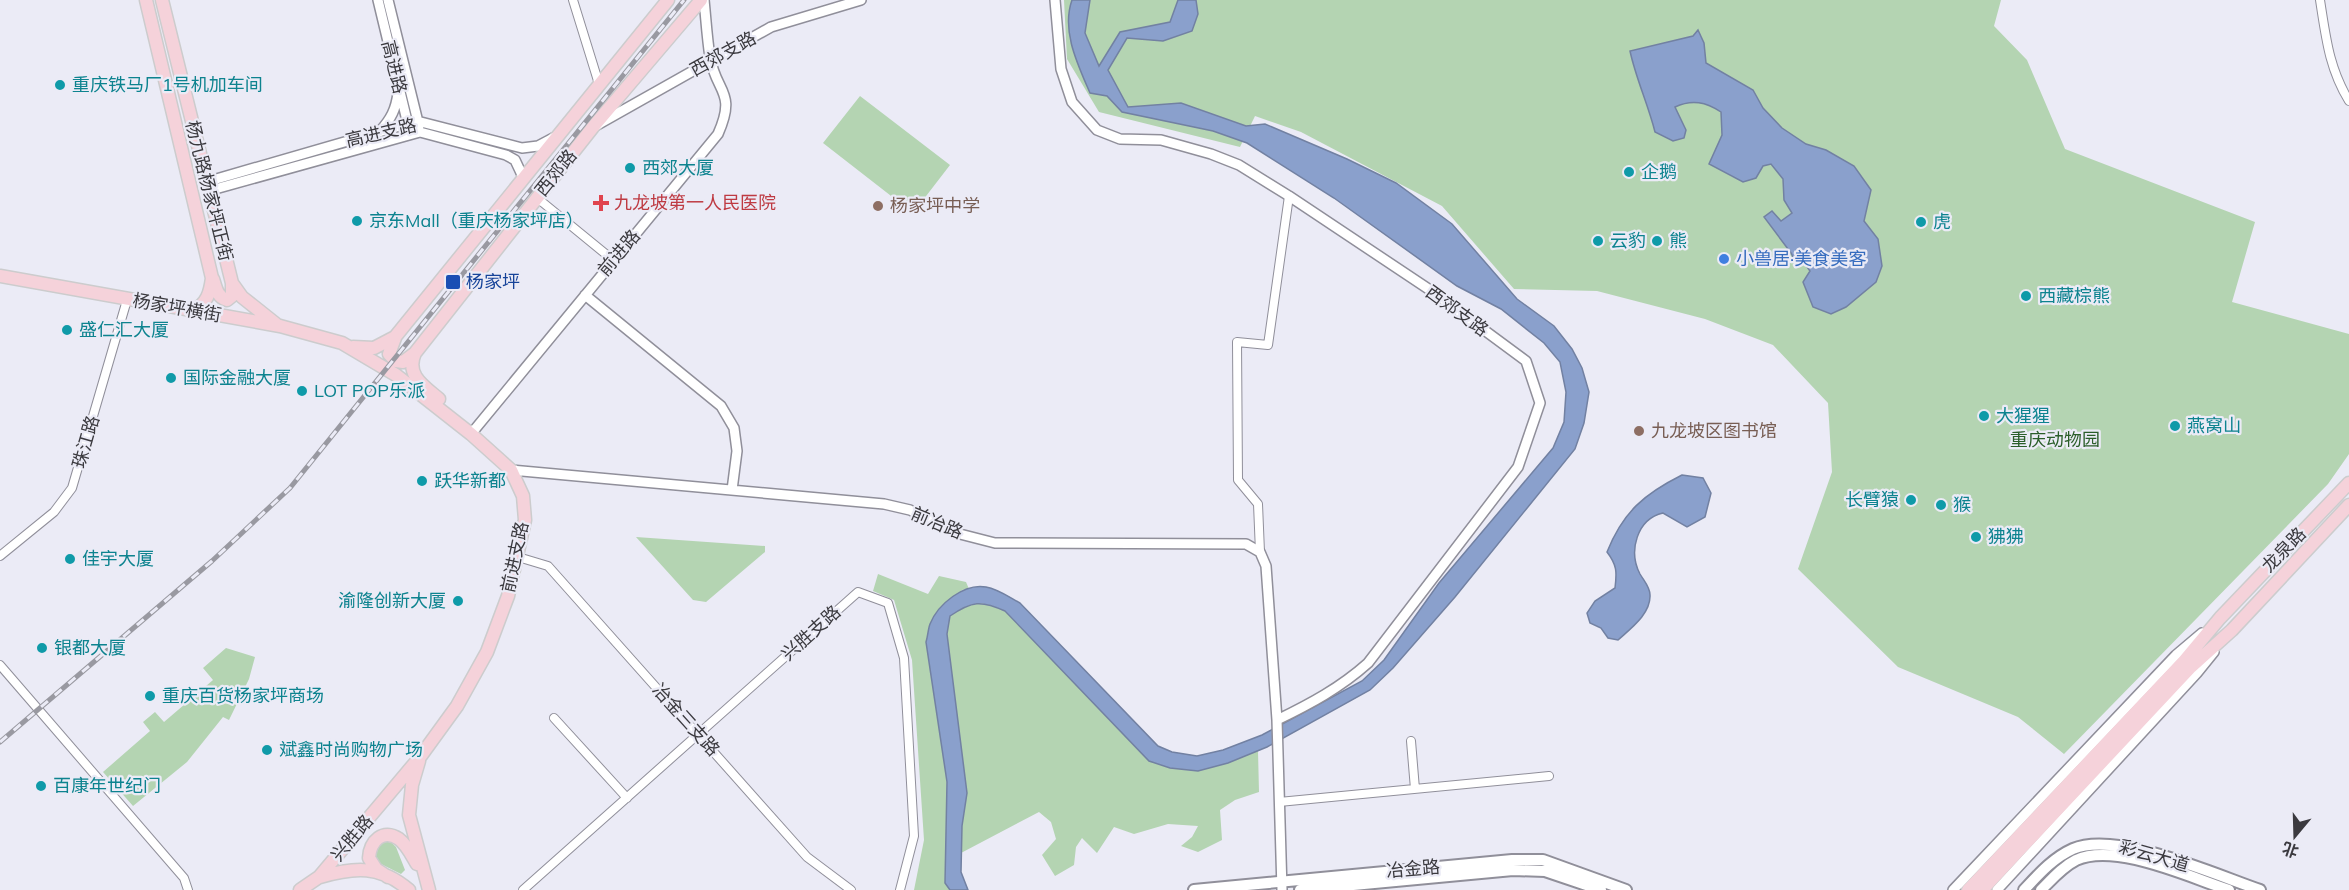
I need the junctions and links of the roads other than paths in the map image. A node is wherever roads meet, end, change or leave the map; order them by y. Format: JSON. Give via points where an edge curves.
{"nodes":[{"id":1,"x":146,"y":0,"type":"edge"},
{"id":2,"x":162,"y":0,"type":"edge"},
{"id":3,"x":378,"y":0,"type":"edge"},
{"id":4,"x":388,"y":0,"type":"edge"},
{"id":5,"x":573,"y":0,"type":"edge"},
{"id":6,"x":668,"y":0,"type":"edge"},
{"id":7,"x":702,"y":0,"type":"edge"},
{"id":8,"x":861,"y":0,"type":"edge"},
{"id":9,"x":1055,"y":0,"type":"edge"},
{"id":10,"x":2320,"y":0,"type":"edge"},
{"id":11,"x":710,"y":60,"type":"junction"},
{"id":12,"x":599,"y":84,"type":"junction"},
{"id":13,"x":399,"y":88,"type":"junction"},
{"id":14,"x":2349,"y":102,"type":"edge"},
{"id":15,"x":412,"y":122,"type":"junction"},
{"id":16,"x":593,"y":127,"type":"junction"},
{"id":17,"x":380,"y":131,"type":"junction"},
{"id":18,"x":415,"y":133,"type":"junction"},
{"id":19,"x":555,"y":137,"type":"junction"},
{"id":20,"x":524,"y":177,"type":"junction"},
{"id":21,"x":207,"y":187,"type":"junction"},
{"id":22,"x":1289,"y":196,"type":"junction"},
{"id":23,"x":536,"y":197,"type":"junction"},
{"id":24,"x":613,"y":260,"type":"junction"},
{"id":25,"x":0,"y":276,"type":"edge"},
{"id":26,"x":212,"y":278,"type":"junction"},
{"id":27,"x":232,"y":283,"type":"junction"},
{"id":28,"x":585,"y":295,"type":"junction"},
{"id":29,"x":127,"y":300,"type":"junction"},
{"id":30,"x":194,"y":311,"type":"junction"},
{"id":31,"x":280,"y":326,"type":"junction"},
{"id":32,"x":395,"y":337,"type":"junction"},
{"id":33,"x":352,"y":347,"type":"junction"},
{"id":34,"x":415,"y":353,"type":"junction"},
{"id":35,"x":471,"y":434,"type":"junction"},
{"id":36,"x":512,"y":470,"type":"junction"},
{"id":37,"x":2349,"y":483,"type":"edge"},
{"id":38,"x":732,"y":490,"type":"junction"},
{"id":39,"x":2349,"y":505,"type":"edge"},
{"id":40,"x":1260,"y":552,"type":"junction"},
{"id":41,"x":0,"y":556,"type":"edge"},
{"id":42,"x":518,"y":557,"type":"junction"},
{"id":43,"x":2220,"y":618,"type":"junction"},
{"id":44,"x":2232,"y":630,"type":"junction"},
{"id":45,"x":0,"y":665,"type":"edge"},
{"id":46,"x":554,"y":718,"type":"dead end"},
{"id":47,"x":1277,"y":720,"type":"junction"},
{"id":48,"x":699,"y":734,"type":"junction"},
{"id":49,"x":1411,"y":741,"type":"dead end"},
{"id":50,"x":420,"y":757,"type":"junction"},
{"id":51,"x":1549,"y":776,"type":"dead end"},
{"id":52,"x":1415,"y":789,"type":"junction"},
{"id":53,"x":627,"y":798,"type":"junction"},
{"id":54,"x":1279,"y":802,"type":"junction"},
{"id":55,"x":376,"y":809,"type":"joint"},
{"id":56,"x":423,"y":872,"type":"junction"},
{"id":57,"x":319,"y":877,"type":"junction"},
{"id":58,"x":388,"y":877,"type":"junction"},
{"id":59,"x":1588,"y":884,"type":"edge"},
{"id":60,"x":1282,"y":886,"type":"edge"},
{"id":61,"x":526,"y":889,"type":"edge"},
{"id":62,"x":188,"y":890,"type":"edge"},
{"id":63,"x":300,"y":890,"type":"edge"},
{"id":64,"x":409,"y":890,"type":"edge"},
{"id":65,"x":429,"y":890,"type":"edge"},
{"id":66,"x":851,"y":890,"type":"edge"},
{"id":67,"x":900,"y":890,"type":"edge"},
{"id":68,"x":1194,"y":890,"type":"edge"},
{"id":69,"x":1300,"y":890,"type":"edge"},
{"id":70,"x":1601,"y":890,"type":"edge"},
{"id":71,"x":1626,"y":890,"type":"edge"},
{"id":72,"x":1953,"y":890,"type":"edge"},
{"id":73,"x":1968,"y":890,"type":"edge"},
{"id":74,"x":1982,"y":890,"type":"edge"},
{"id":75,"x":1997,"y":890,"type":"edge"},
{"id":76,"x":2024,"y":890,"type":"edge"},
{"id":77,"x":2041,"y":890,"type":"edge"},
{"id":78,"x":2229,"y":890,"type":"edge"},
{"id":79,"x":2260,"y":890,"type":"edge"}],
"edges":[{"from":1,"to":26,"type":"main road","name":"杨九路杨家坪正街"},
{"from":2,"to":21,"type":"main road","name":"杨九路杨家坪正街"},
{"from":3,"to":13,"type":"street","name":"高进路"},
{"from":4,"to":15,"type":"street","name":"高进路"},
{"from":5,"to":12,"type":"street"},
{"from":6,"to":12,"type":"main road","name":"西郊路"},
{"from":7,"to":11,"type":"street","name":"前进路"},
{"from":7,"to":16,"type":"main road","name":"西郊路"},
{"from":8,"to":11,"type":"street","name":"西郊支路","via":[[771,27]]},
{"from":9,"to":22,"type":"street","name":"西郊支路","via":[[1060,69],[1072,102],[1096,130],[1120,139],[1161,140],[1211,154],[1239,165]]},
{"from":10,"to":14,"type":"street","via":[[2328,55]]},
{"from":11,"to":16,"type":"street","name":"西郊支路"},
{"from":11,"to":24,"type":"street","name":"前进路","via":[[726,98],[726,116],[718,134]]},
{"from":12,"to":19,"type":"main road","name":"西郊路"},
{"from":13,"to":15,"type":"street","name":"高进路"},
{"from":13,"to":17,"type":"street","via":[[391,119]]},
{"from":15,"to":17,"type":"street","name":"高进支路"},
{"from":15,"to":18,"type":"street","name":"高进路"},
{"from":15,"to":19,"type":"street","name":"高进支路","via":[[522,148],[538,146]]},
{"from":16,"to":23,"type":"main road","name":"西郊路"},
{"from":17,"to":21,"type":"street","name":"高进支路"},
{"from":18,"to":20,"type":"street","name":"高进支路","via":[[506,154],[515,160]]},
{"from":18,"to":21,"type":"street","name":"高进支路"},
{"from":19,"to":20,"type":"main road","name":"西郊路"},
{"from":20,"to":32,"type":"main road","name":"西郊路"},
{"from":21,"to":27,"type":"main road","name":"杨九路杨家坪正街"},
{"from":22,"to":40,"type":"street","via":[[1268,345],[1237,342],[1238,480],[1258,504]]},
{"from":22,"to":47,"type":"street","name":"西郊支路","via":[[1430,290],[1526,361],[1539,404],[1518,467],[1368,663],[1346,682]]},
{"from":23,"to":24,"type":"street"},
{"from":23,"to":34,"type":"main road","name":"西郊路"},
{"from":24,"to":28,"type":"street","name":"前进路"},
{"from":25,"to":29,"type":"main road","name":"杨家坪横街"},
{"from":26,"to":27,"type":"main road","via":[[218,293],[227,300],[232,297]]},
{"from":26,"to":30,"type":"main road","name":"杨九路杨家坪正街","via":[[208,298]]},
{"from":27,"to":31,"type":"main road","name":"杨九路杨家坪正街","via":[[242,297]]},
{"from":28,"to":35,"type":"street","name":"前进路"},
{"from":28,"to":38,"type":"street","via":[[721,406],[734,428],[737,451]]},
{"from":29,"to":30,"type":"main road","name":"杨家坪横街"},
{"from":29,"to":41,"type":"street","name":"珠江路","via":[[72,488],[54,512]]},
{"from":30,"to":31,"type":"main road","name":"杨家坪横街"},
{"from":31,"to":33,"type":"main road","name":"杨家坪横街"},
{"from":32,"to":33,"type":"main road","name":"西郊路","via":[[374,348]]},
{"from":32,"to":34,"type":"main road","via":[[389,351],[391,357],[403,362]]},
{"from":33,"to":35,"type":"main road","name":"前进支路","via":[[396,375]]},
{"from":34,"to":35,"type":"main road","via":[[412,366],[417,381],[460,417]]},
{"from":35,"to":36,"type":"main road","name":"前进支路"},
{"from":36,"to":38,"type":"street","name":"前冶路"},
{"from":36,"to":42,"type":"main road","name":"前进支路","via":[[523,496],[525,520]]},
{"from":37,"to":43,"type":"main road","name":"龙泉路"},
{"from":38,"to":40,"type":"street","name":"前冶路","via":[[884,504],[910,510],[956,533],[994,543],[1246,544]]},
{"from":39,"to":44,"type":"main road","name":"龙泉路"},
{"from":40,"to":47,"type":"street","via":[[1266,566]]},
{"from":42,"to":48,"type":"street","name":"冶金三支路","via":[[548,566]]},
{"from":42,"to":50,"type":"main road","name":"前进支路","via":[[487,652],[457,706]]},
{"from":43,"to":72,"type":"street","via":[[2176,655]]},
{"from":43,"to":73,"type":"main road","name":"龙泉路","via":[[2184,662]]},
{"from":44,"to":74,"type":"main road","name":"龙泉路","via":[[2191,667]]},
{"from":44,"to":75,"type":"street","via":[[2197,674]]},
{"from":45,"to":62,"type":"street","via":[[184,878]]},
{"from":46,"to":53,"type":"street"},
{"from":47,"to":54,"type":"street"},
{"from":48,"to":53,"type":"street","name":"兴胜支路"},
{"from":48,"to":66,"type":"street","name":"冶金三支路","via":[[807,857]]},
{"from":48,"to":67,"type":"street","name":"兴胜支路","via":[[858,592],[888,603],[904,658],[914,836]]},
{"from":49,"to":52,"type":"street"},
{"from":50,"to":55,"type":"main road","name":"前进支路"},
{"from":50,"to":56,"type":"main road","via":[[409,815]]},
{"from":51,"to":52,"type":"street"},
{"from":52,"to":54,"type":"street"},
{"from":53,"to":61,"type":"street","name":"兴胜支路"},
{"from":54,"to":60,"type":"street"},
{"from":55,"to":57,"type":"main road","name":"兴胜路"},
{"from":56,"to":58,"type":"main road","via":[[404,843],[385,835],[373,843],[369,858]]},
{"from":56,"to":65,"type":"main road"},
{"from":57,"to":58,"type":"main road","via":[[363,869]]},
{"from":57,"to":63,"type":"main road","name":"兴胜路"},
{"from":58,"to":64,"type":"main road"},
{"from":59,"to":60,"type":"main road","name":"冶金路","via":[[1543,860],[1512,860]]},
{"from":59,"to":69,"type":"main road","name":"冶金路","via":[[1545,871],[1513,870]]},
{"from":59,"to":70,"type":"main road","name":"冶金路"},
{"from":59,"to":71,"type":"main road","name":"冶金路"},
{"from":60,"to":68,"type":"main road","name":"冶金路"},
{"from":76,"to":79,"type":"main road","name":"彩云大道","via":[[2053,860],[2075,848],[2102,843],[2131,846]]},
{"from":77,"to":78,"type":"main road","name":"彩云大道","via":[[2062,868],[2079,859],[2103,854],[2129,857]]}]}
